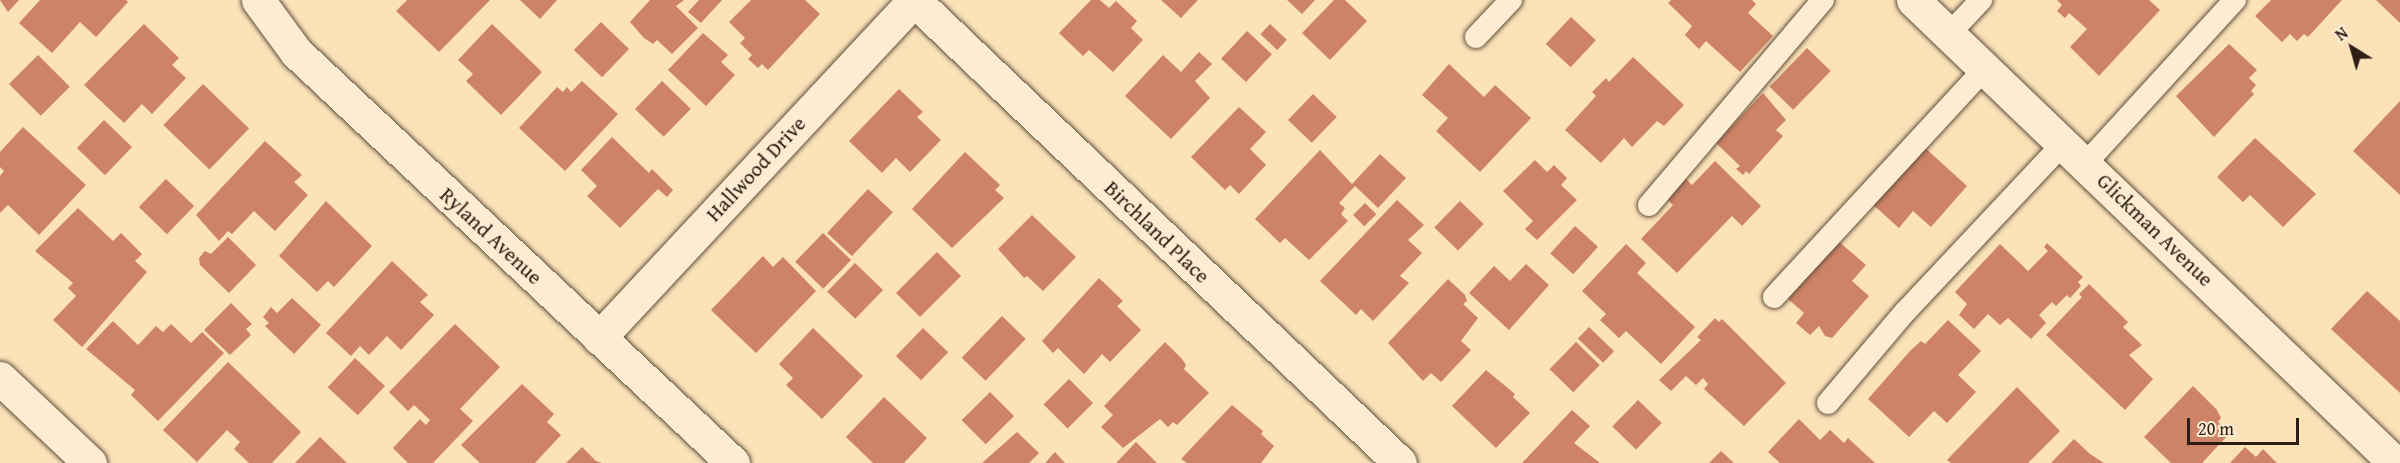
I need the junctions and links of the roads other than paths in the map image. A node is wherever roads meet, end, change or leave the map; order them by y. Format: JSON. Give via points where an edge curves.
{"nodes":[{"id":1,"x":258,"y":0,"type":"edge"},
{"id":2,"x":914,"y":0,"type":"edge"},
{"id":3,"x":1511,"y":0,"type":"edge"},
{"id":4,"x":1823,"y":0,"type":"edge"},
{"id":5,"x":1913,"y":0,"type":"edge"},
{"id":6,"x":1981,"y":0,"type":"edge"},
{"id":7,"x":2235,"y":0,"type":"edge"},
{"id":8,"x":1949,"y":34,"type":"junction"},
{"id":9,"x":1476,"y":37,"type":"dead end"},
{"id":10,"x":1985,"y":68,"type":"junction"},
{"id":11,"x":2075,"y":154,"type":"junction"},
{"id":12,"x":1649,"y":205,"type":"dead end"},
{"id":13,"x":1774,"y":297,"type":"dead end"},
{"id":14,"x":599,"y":338,"type":"junction"},
{"id":15,"x":0,"y":378,"type":"edge"},
{"id":16,"x":1828,"y":403,"type":"dead end"},
{"id":17,"x":90,"y":463,"type":"edge"},
{"id":18,"x":733,"y":463,"type":"edge"},
{"id":19,"x":1400,"y":463,"type":"edge"},
{"id":20,"x":2395,"y":463,"type":"edge"}],
"edges":[{"from":1,"to":14,"type":"street","name":"Ryland Avenue","via":[[296,52]]},
{"from":2,"to":14,"type":"street","name":"Hallwood Drive"},
{"from":2,"to":19,"type":"street","name":"Birchland Place"},
{"from":3,"to":9,"type":"lane"},
{"from":4,"to":12,"type":"lane"},
{"from":5,"to":8,"type":"street","name":"Glickman Avenue"},
{"from":6,"to":8,"type":"lane"},
{"from":7,"to":11,"type":"lane"},
{"from":8,"to":10,"type":"street","name":"Glickman Avenue"},
{"from":10,"to":11,"type":"street","name":"Glickman Avenue"},
{"from":10,"to":13,"type":"lane"},
{"from":11,"to":16,"type":"lane","via":[[1905,312]]},
{"from":11,"to":20,"type":"street","name":"Glickman Avenue"},
{"from":14,"to":18,"type":"street","name":"Ryland Avenue"},
{"from":15,"to":17,"type":"street"}]}
